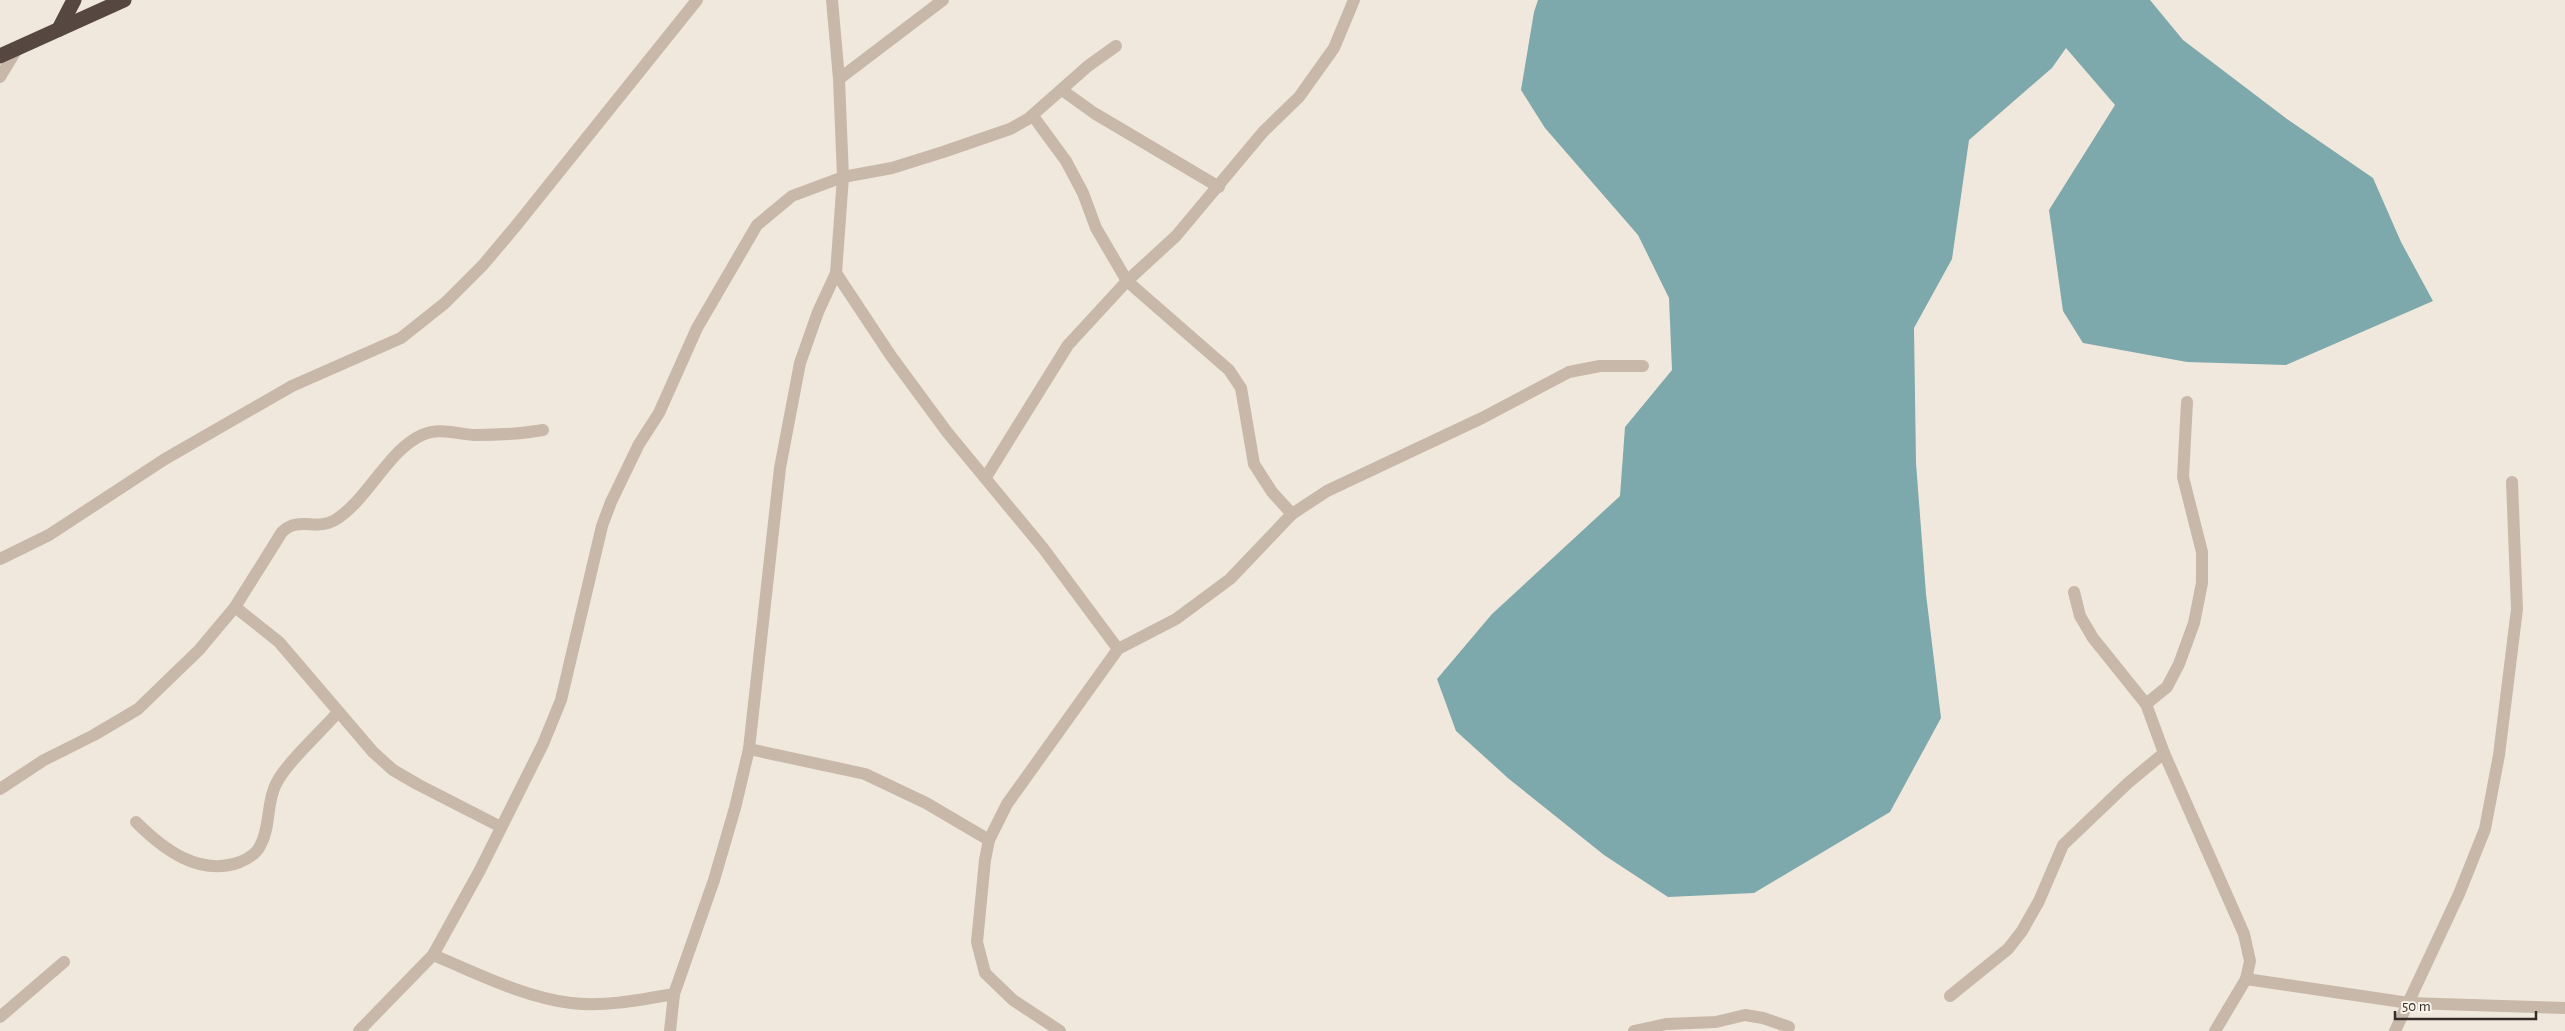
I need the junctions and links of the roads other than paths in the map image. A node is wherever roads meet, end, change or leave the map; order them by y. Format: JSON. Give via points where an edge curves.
{"nodes":[{"id":1,"x":74,"y":0,"type":"edge"},
{"id":2,"x":124,"y":0,"type":"edge"},
{"id":3,"x":697,"y":0,"type":"edge"},
{"id":4,"x":832,"y":0,"type":"edge"},
{"id":5,"x":943,"y":0,"type":"edge"},
{"id":6,"x":1354,"y":0,"type":"edge"},
{"id":7,"x":59,"y":29,"type":"junction"},
{"id":8,"x":1116,"y":46,"type":"dead end"},
{"id":9,"x":16,"y":49,"type":"junction"},
{"id":10,"x":0,"y":56,"type":"edge"},
{"id":11,"x":0,"y":77,"type":"edge"},
{"id":12,"x":839,"y":79,"type":"junction"},
{"id":13,"x":1062,"y":90,"type":"junction"},
{"id":14,"x":1033,"y":116,"type":"junction"},
{"id":15,"x":843,"y":177,"type":"junction"},
{"id":16,"x":1219,"y":186,"type":"junction"},
{"id":17,"x":836,"y":272,"type":"junction"},
{"id":18,"x":1127,"y":281,"type":"junction"},
{"id":19,"x":1642,"y":366,"type":"dead end"},
{"id":20,"x":2187,"y":402,"type":"dead end"},
{"id":21,"x":543,"y":430,"type":"dead end"},
{"id":22,"x":986,"y":477,"type":"junction"},
{"id":23,"x":2512,"y":482,"type":"dead end"},
{"id":24,"x":1292,"y":514,"type":"junction"},
{"id":25,"x":0,"y":559,"type":"edge"},
{"id":26,"x":2074,"y":592,"type":"dead end"},
{"id":27,"x":235,"y":607,"type":"junction"},
{"id":28,"x":1118,"y":649,"type":"junction"},
{"id":29,"x":2146,"y":704,"type":"junction"},
{"id":30,"x":338,"y":712,"type":"junction"},
{"id":31,"x":749,"y":749,"type":"junction"},
{"id":32,"x":2164,"y":753,"type":"junction"},
{"id":33,"x":0,"y":789,"type":"edge"},
{"id":34,"x":136,"y":822,"type":"dead end"},
{"id":35,"x":501,"y":827,"type":"junction"},
{"id":36,"x":989,"y":840,"type":"junction"},
{"id":37,"x":433,"y":955,"type":"junction"},
{"id":38,"x":64,"y":962,"type":"dead end"},
{"id":39,"x":2246,"y":979,"type":"junction"},
{"id":40,"x":674,"y":994,"type":"junction"},
{"id":41,"x":1950,"y":996,"type":"dead end"},
{"id":42,"x":2409,"y":1003,"type":"junction"},
{"id":43,"x":2565,"y":1008,"type":"edge"},
{"id":44,"x":0,"y":1017,"type":"edge"},
{"id":45,"x":1789,"y":1028,"type":"dead end"},
{"id":46,"x":359,"y":1031,"type":"edge"},
{"id":47,"x":670,"y":1031,"type":"edge"},
{"id":48,"x":1060,"y":1031,"type":"edge"},
{"id":49,"x":1634,"y":1031,"type":"edge"},
{"id":50,"x":2214,"y":1031,"type":"edge"},
{"id":51,"x":2395,"y":1031,"type":"edge"}],
"edges":[{"from":1,"to":7,"type":"highway"},
{"from":2,"to":7,"type":"highway"},
{"from":3,"to":25,"type":"street","via":[[515,227],[445,303],[401,338],[292,386],[165,459],[49,535]]},
{"from":4,"to":12,"type":"street"},
{"from":5,"to":12,"type":"street"},
{"from":6,"to":16,"type":"street","via":[[1334,48],[1314,77]]},
{"from":7,"to":9,"type":"highway"},
{"from":8,"to":13,"type":"street"},
{"from":9,"to":10,"type":"highway"},
{"from":9,"to":11,"type":"street"},
{"from":12,"to":15,"type":"street"},
{"from":13,"to":14,"type":"street"},
{"from":13,"to":16,"type":"street","via":[[1094,113]]},
{"from":14,"to":15,"type":"street","via":[[999,133],[943,152],[892,168]]},
{"from":14,"to":18,"type":"street","via":[[1066,161],[1096,228]]},
{"from":15,"to":17,"type":"street"},
{"from":15,"to":35,"type":"street","via":[[792,196],[757,225],[697,328],[659,413],[639,444],[611,502],[602,526],[560,700],[543,744]]},
{"from":16,"to":18,"type":"street","via":[[1176,236]]},
{"from":17,"to":22,"type":"street","via":[[923,400]]},
{"from":17,"to":31,"type":"street","via":[[800,363],[780,468]]},
{"from":18,"to":22,"type":"street","via":[[1068,344]]},
{"from":18,"to":24,"type":"street","via":[[1229,370],[1241,388],[1254,464],[1272,492]]},
{"from":19,"to":24,"type":"street","via":[[1600,366],[1569,372],[1482,418],[1327,491]]},
{"from":20,"to":29,"type":"street","via":[[2183,477],[2202,552],[2202,583],[2194,623],[2179,664],[2167,687]]},
{"from":21,"to":27,"type":"street","via":[[512,435],[472,435],[438,430],[421,435],[393,458],[352,508],[334,521],[289,525]]},
{"from":22,"to":28,"type":"street"},
{"from":23,"to":42,"type":"street","via":[[2517,609],[2485,829]]},
{"from":24,"to":28,"type":"street","via":[[1230,579],[1176,619]]},
{"from":26,"to":29,"type":"street","via":[[2080,616],[2092,638]]},
{"from":27,"to":30,"type":"street","via":[[279,642]]},
{"from":27,"to":33,"type":"street","via":[[200,650],[138,709],[44,760]]},
{"from":28,"to":36,"type":"street","via":[[1007,804]]},
{"from":29,"to":32,"type":"street"},
{"from":30,"to":34,"type":"street","via":[[276,784],[260,848],[246,859],[230,865],[194,862],[156,842]]},
{"from":30,"to":35,"type":"street","via":[[393,770]]},
{"from":31,"to":36,"type":"street","via":[[865,774],[926,803]]},
{"from":31,"to":40,"type":"street","via":[[714,880]]},
{"from":32,"to":39,"type":"street","via":[[2244,934],[2250,961]]},
{"from":32,"to":41,"type":"street","via":[[2128,782],[2063,845],[2022,931],[2008,949]]},
{"from":35,"to":37,"type":"street"},
{"from":36,"to":48,"type":"street","via":[[978,942],[985,973],[1013,1000]]},
{"from":37,"to":40,"type":"street","via":[[540,996],[572,1003],[628,1002]]},
{"from":37,"to":46,"type":"street"},
{"from":38,"to":44,"type":"street"},
{"from":39,"to":42,"type":"street"},
{"from":39,"to":50,"type":"street"},
{"from":40,"to":47,"type":"street"},
{"from":42,"to":43,"type":"street"},
{"from":42,"to":51,"type":"street"},
{"from":45,"to":49,"type":"street","via":[[1745,1015],[1716,1022],[1666,1024]]}]}
